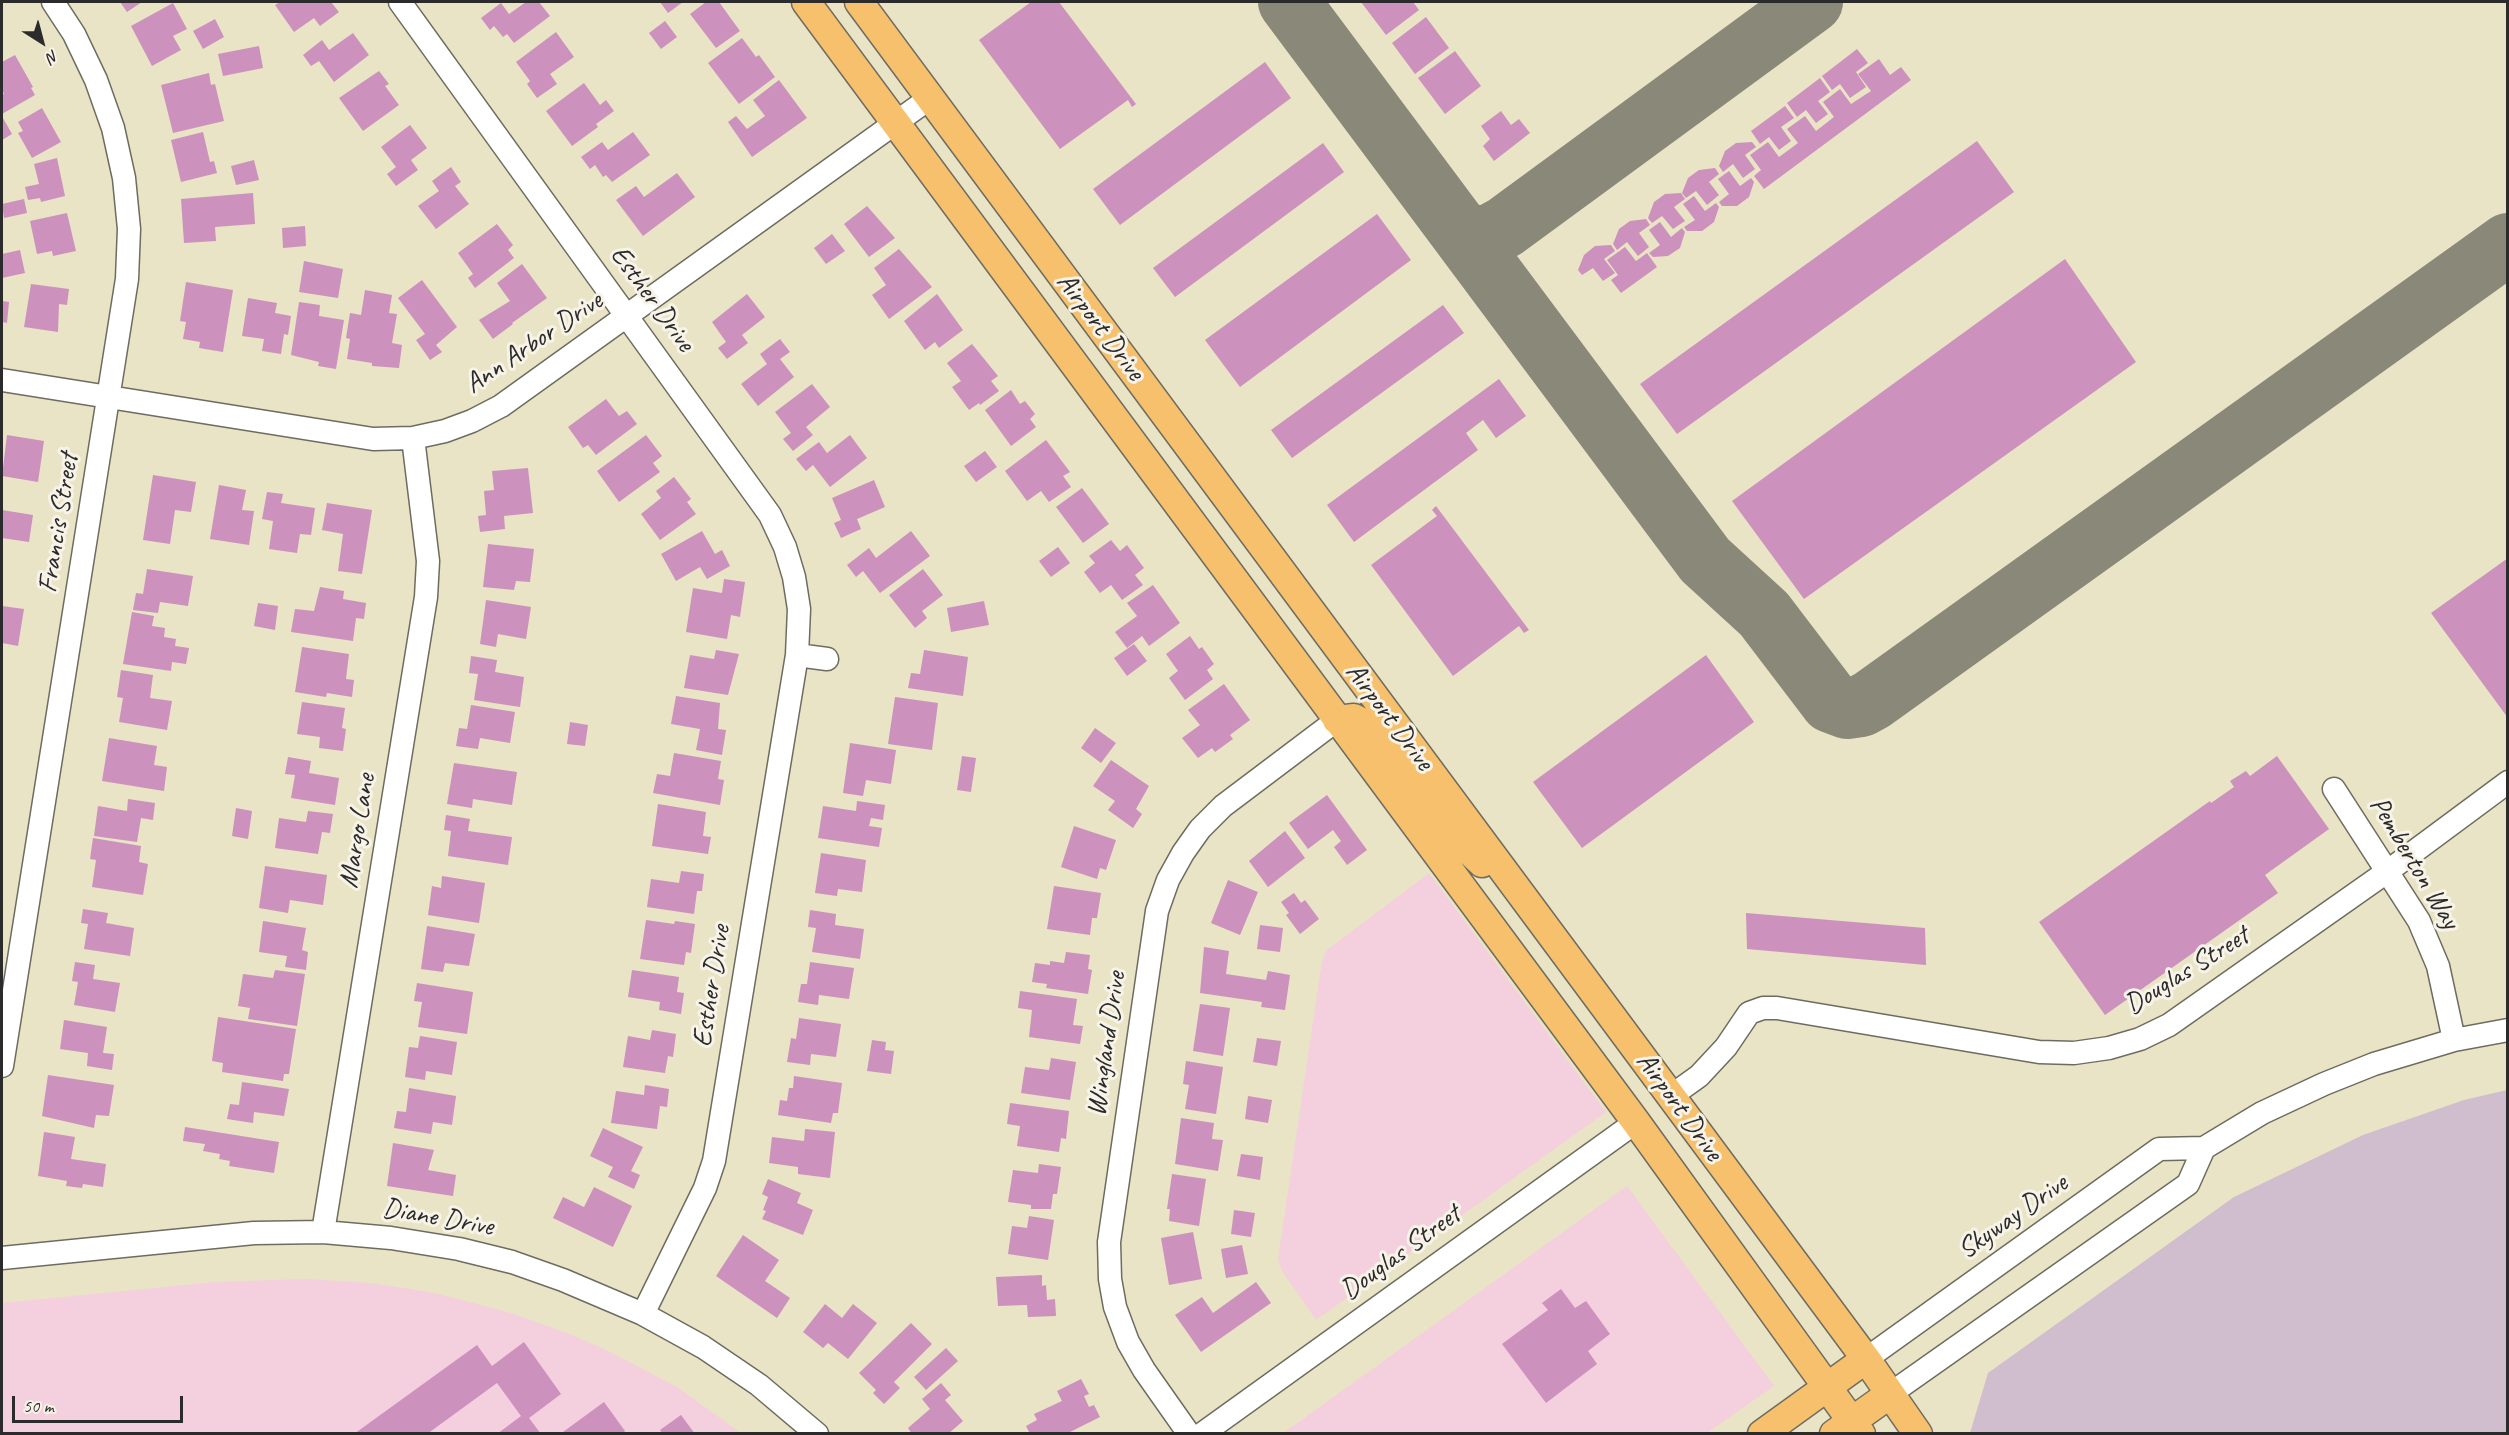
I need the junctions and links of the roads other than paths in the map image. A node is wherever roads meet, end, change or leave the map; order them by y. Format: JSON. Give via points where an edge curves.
{"nodes":[{"id":1,"x":52,"y":2,"type":"edge"},
{"id":2,"x":400,"y":2,"type":"edge"},
{"id":3,"x":806,"y":2,"type":"edge"},
{"id":4,"x":859,"y":2,"type":"edge"},
{"id":5,"x":930,"y":98,"type":"junction"},
{"id":6,"x":896,"y":123,"type":"junction"},
{"id":7,"x":627,"y":315,"type":"junction"},
{"id":8,"x":2,"y":380,"type":"edge"},
{"id":9,"x":109,"y":397,"type":"junction"},
{"id":10,"x":413,"y":438,"type":"junction"},
{"id":11,"x":797,"y":655,"type":"junction"},
{"id":12,"x":827,"y":659,"type":"dead end"},
{"id":13,"x":1337,"y":720,"type":"junction"},
{"id":14,"x":2508,"y":782,"type":"edge"},
{"id":15,"x":2334,"y":789,"type":"dead end"},
{"id":16,"x":2388,"y":871,"type":"junction"},
{"id":17,"x":1527,"y":902,"type":"junction"},
{"id":18,"x":2508,"y":1030,"type":"edge"},
{"id":19,"x":2454,"y":1040,"type":"junction"},
{"id":20,"x":2,"y":1066,"type":"edge"},
{"id":21,"x":1671,"y":1096,"type":"junction"},
{"id":22,"x":1636,"y":1122,"type":"junction"},
{"id":23,"x":2204,"y":1148,"type":"junction"},
{"id":24,"x":323,"y":1232,"type":"junction"},
{"id":25,"x":2,"y":1258,"type":"edge"},
{"id":26,"x":643,"y":1314,"type":"junction"},
{"id":27,"x":1866,"y":1359,"type":"junction"},
{"id":28,"x":1827,"y":1386,"type":"junction"},
{"id":29,"x":1890,"y":1394,"type":"junction"},
{"id":30,"x":1849,"y":1429,"type":"edge"},
{"id":31,"x":817,"y":1434,"type":"edge"},
{"id":32,"x":1189,"y":1434,"type":"edge"},
{"id":33,"x":1202,"y":1434,"type":"edge"},
{"id":34,"x":1762,"y":1434,"type":"edge"},
{"id":35,"x":1918,"y":1434,"type":"edge"}],
"edges":[{"from":1,"to":9,"type":"street","name":"Francis Street","via":[[74,34],[96,80],[113,128],[124,178],[129,229],[127,279]]},
{"from":2,"to":7,"type":"street","name":"Esther Drive"},
{"from":3,"to":6,"type":"main road","name":"Airport Drive"},
{"from":4,"to":5,"type":"main road","name":"Airport Drive"},
{"from":5,"to":6,"type":"street","name":"Ann Arbor Drive"},
{"from":5,"to":17,"type":"main road","name":"Airport Drive"},
{"from":6,"to":7,"type":"street","name":"Ann Arbor Drive"},
{"from":6,"to":13,"type":"main road","name":"Airport Drive"},
{"from":7,"to":10,"type":"street","name":"Ann Arbor Drive","via":[[501,406],[445,431]]},
{"from":7,"to":11,"type":"street","name":"Esther Drive","via":[[770,515],[786,547],[794,577],[799,609]]},
{"from":8,"to":9,"type":"street","name":"Ann Arbor Drive"},
{"from":9,"to":10,"type":"street","name":"Ann Arbor Drive","via":[[373,439]]},
{"from":9,"to":20,"type":"street","name":"Francis Street"},
{"from":10,"to":24,"type":"street","name":"Margo Lane","via":[[428,561],[426,597]]},
{"from":11,"to":12,"type":"street"},
{"from":11,"to":26,"type":"street","name":"Esther Drive","via":[[714,1161],[705,1188]]},
{"from":13,"to":17,"type":"main road","via":[[1354,718],[1368,725],[1447,831]]},
{"from":13,"to":22,"type":"main road","name":"Airport Drive"},
{"from":13,"to":32,"type":"street","name":"Wingland Drive","via":[[1223,806],[1200,829],[1168,880],[1157,911],[1109,1242],[1110,1279],[1128,1342]]},
{"from":14,"to":16,"type":"street","name":"Douglas Street"},
{"from":15,"to":16,"type":"street","name":"Pemberton Way"},
{"from":16,"to":19,"type":"street","name":"Pemberton Way","via":[[2430,945]]},
{"from":16,"to":21,"type":"street","name":"Douglas Street","via":[[2169,1025],[2140,1039],[2083,1052],[2038,1053],[1763,1008],[1749,1013],[1726,1047],[1699,1076]]},
{"from":17,"to":21,"type":"main road","name":"Airport Drive"},
{"from":18,"to":19,"type":"street","name":"Skyway Drive"},
{"from":19,"to":23,"type":"street","name":"Skyway Drive","via":[[2324,1084],[2262,1113]]},
{"from":21,"to":27,"type":"main road","name":"Airport Drive"},
{"from":22,"to":28,"type":"main road","name":"Airport Drive"},
{"from":22,"to":33,"type":"street","name":"Douglas Street"},
{"from":23,"to":27,"type":"street","name":"Skyway Drive","via":[[2159,1149]]},
{"from":23,"to":29,"type":"street","via":[[2188,1184]]},
{"from":24,"to":25,"type":"street","name":"Diane Drive","via":[[254,1233]]},
{"from":24,"to":26,"type":"street","name":"Diane Drive","via":[[391,1238],[512,1262]]},
{"from":26,"to":31,"type":"street","name":"Diane Drive","via":[[759,1385]]},
{"from":27,"to":28,"type":"main road"},
{"from":27,"to":29,"type":"main road","name":"Airport Drive"},
{"from":28,"to":30,"type":"main road","name":"Airport Drive"},
{"from":28,"to":34,"type":"main road"},
{"from":29,"to":30,"type":"main road"},
{"from":29,"to":35,"type":"main road","name":"Airport Drive"}]}
